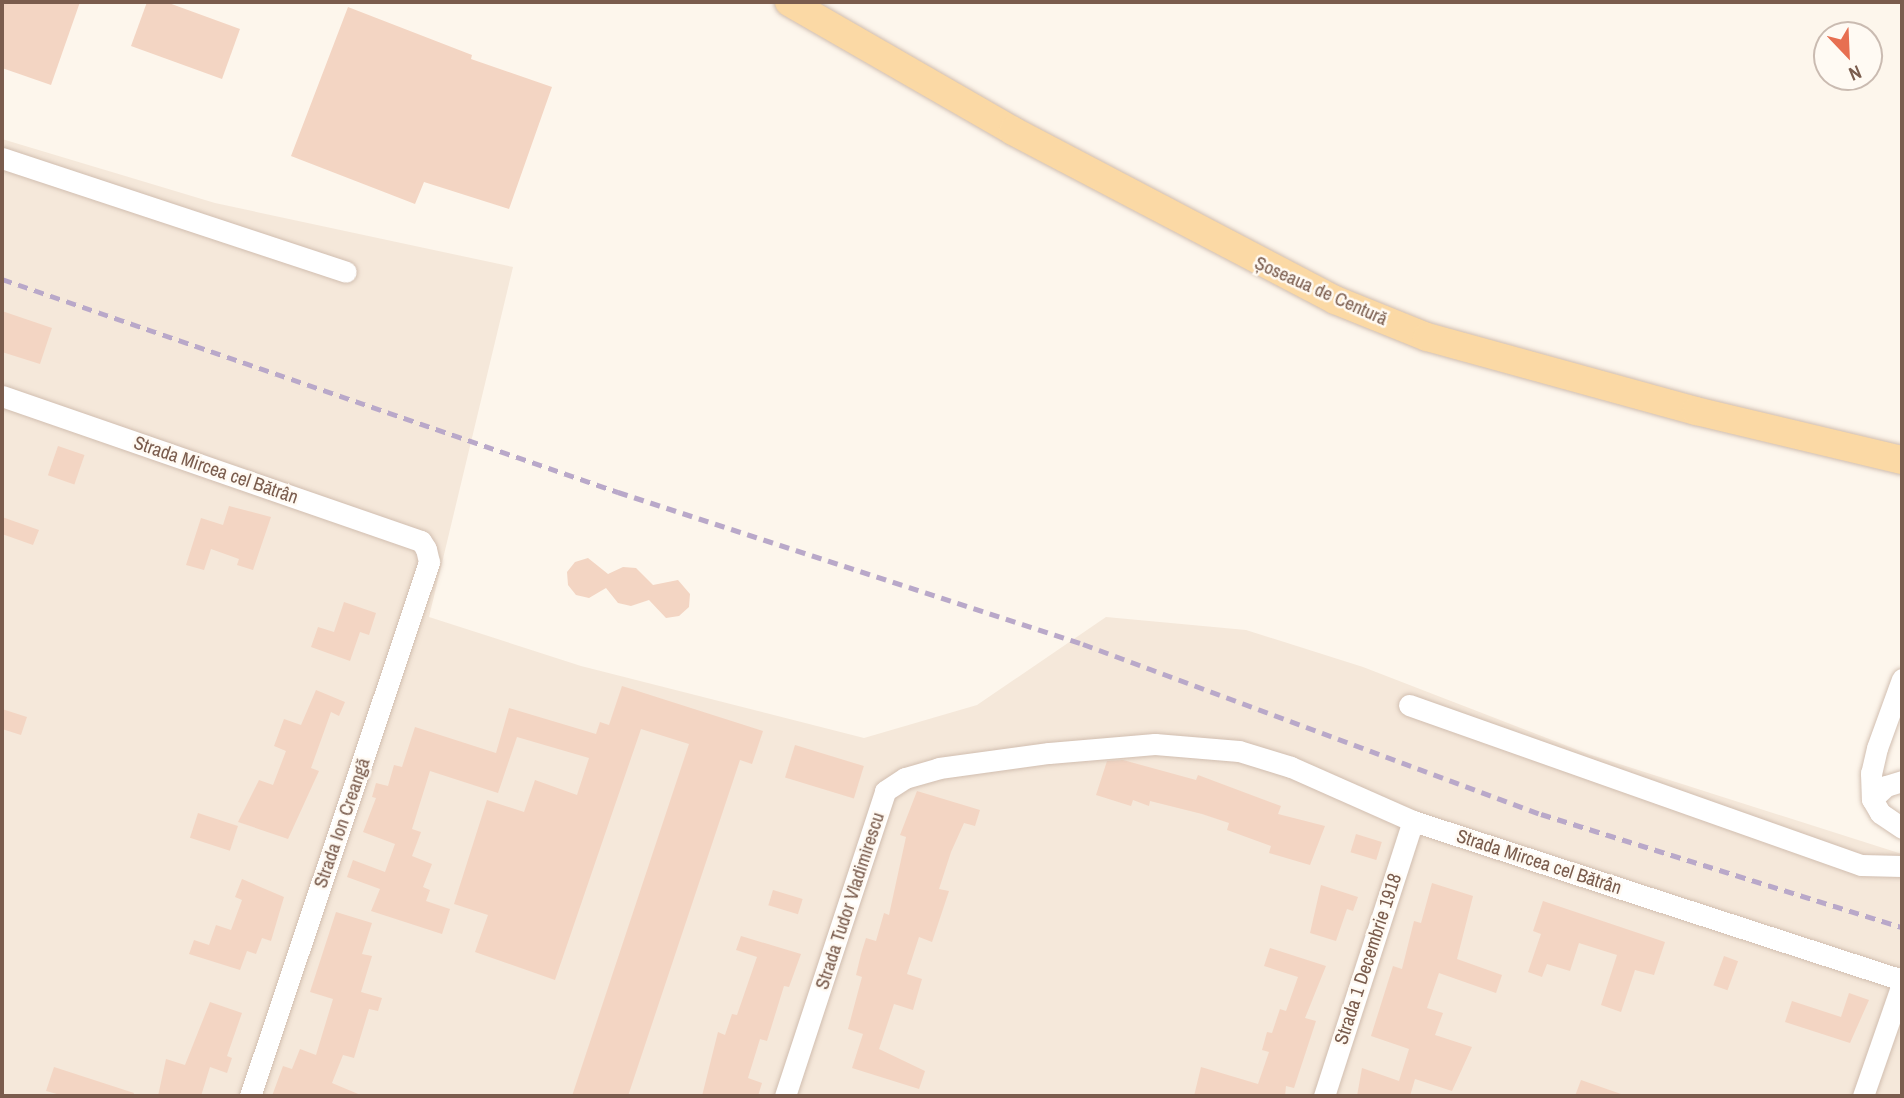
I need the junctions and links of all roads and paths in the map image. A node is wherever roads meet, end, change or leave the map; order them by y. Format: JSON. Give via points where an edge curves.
{"nodes":[{"id":1,"x":789,"y":2,"type":"edge"},
{"id":2,"x":2,"y":158,"type":"edge"},
{"id":3,"x":346,"y":272,"type":"dead end"},
{"id":4,"x":2,"y":396,"type":"edge"},
{"id":5,"x":1902,"y":460,"type":"edge"},
{"id":6,"x":426,"y":549,"type":"joint"},
{"id":7,"x":1902,"y":679,"type":"edge"},
{"id":8,"x":1409,"y":705,"type":"dead end"},
{"id":9,"x":1179,"y":744,"type":"joint"},
{"id":10,"x":1902,"y":781,"type":"edge"},
{"id":11,"x":1872,"y":799,"type":"junction"},
{"id":12,"x":1413,"y":821,"type":"junction"},
{"id":13,"x":1902,"y":828,"type":"edge"},
{"id":14,"x":1902,"y":866,"type":"edge"},
{"id":15,"x":1902,"y":982,"type":"edge"},
{"id":16,"x":250,"y":1096,"type":"edge"},
{"id":17,"x":785,"y":1096,"type":"edge"},
{"id":18,"x":1324,"y":1096,"type":"edge"},
{"id":19,"x":1863,"y":1096,"type":"edge"}],
"edges":[{"from":1,"to":5,"type":"main road","name":"Șoseaua de Centură","via":[[1013,131],[1335,300],[1427,337],[1696,411]]},
{"from":2,"to":3,"type":"street"},
{"from":4,"to":6,"type":"street","name":"Strada Mircea cel Bătrân","via":[[421,541]]},
{"from":6,"to":16,"type":"street","name":"Strada Ion Creangă","via":[[429,562]]},
{"from":7,"to":11,"type":"street","via":[[1877,748],[1871,773]]},
{"from":8,"to":14,"type":"street","via":[[1861,865]]},
{"from":9,"to":12,"type":"street","name":"Strada Mircea cel Bătrân","via":[[1267,759]]},
{"from":9,"to":17,"type":"street","name":"Strada Tudor Vladimirescu","via":[[1049,753],[939,768],[905,778],[885,791]]},
{"from":10,"to":11,"type":"street","via":[[1886,786]]},
{"from":11,"to":13,"type":"street","via":[[1880,813]]},
{"from":12,"to":15,"type":"street","name":"Strada Mircea cel Bătrân"},
{"from":12,"to":18,"type":"street","name":"Strada 1 Decembrie 1918"},
{"from":15,"to":19,"type":"street"}]}
